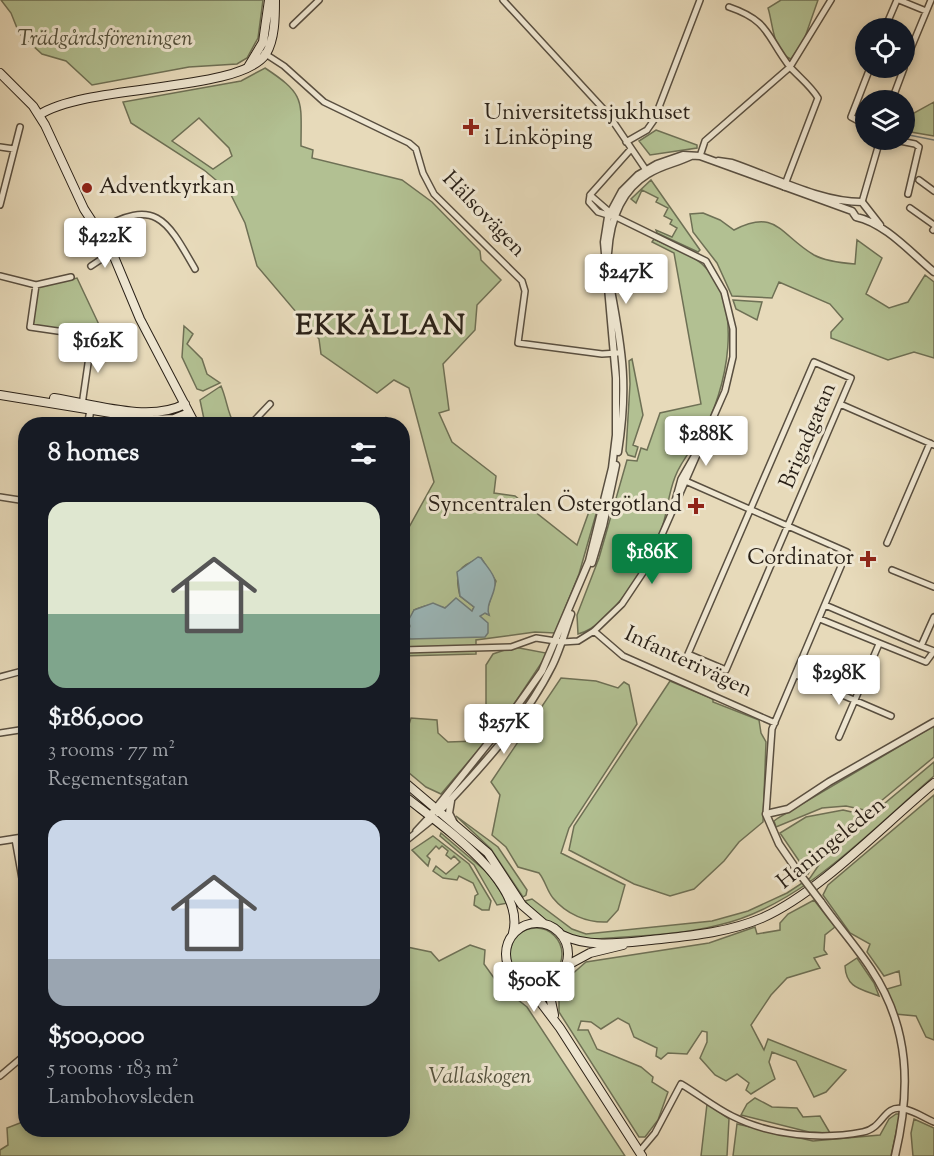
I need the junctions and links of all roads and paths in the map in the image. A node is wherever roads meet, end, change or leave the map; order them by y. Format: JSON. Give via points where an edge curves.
{"nodes":[{"id":1,"x":269,"y":0,"type":"edge"},
{"id":2,"x":275,"y":0,"type":"edge"},
{"id":3,"x":319,"y":0,"type":"edge"},
{"id":4,"x":504,"y":0,"type":"edge"},
{"id":5,"x":700,"y":0,"type":"edge"},
{"id":6,"x":831,"y":0,"type":"edge"},
{"id":7,"x":898,"y":0,"type":"edge"},
{"id":8,"x":931,"y":0,"type":"edge"},
{"id":9,"x":729,"y":7,"type":"dead end"},
{"id":10,"x":926,"y":11,"type":"junction"},
{"id":11,"x":890,"y":18,"type":"edge"},
{"id":12,"x":293,"y":25,"type":"dead end"},
{"id":13,"x":915,"y":38,"type":"edge"},
{"id":14,"x":262,"y":52,"type":"junction"},
{"id":15,"x":790,"y":67,"type":"junction"},
{"id":16,"x":0,"y":74,"type":"edge"},
{"id":17,"x":855,"y":105,"type":"edge"},
{"id":18,"x":39,"y":115,"type":"junction"},
{"id":19,"x":855,"y":120,"type":"edge"},
{"id":20,"x":20,"y":127,"type":"dead end"},
{"id":21,"x":626,"y":142,"type":"junction"},
{"id":22,"x":915,"y":144,"type":"edge"},
{"id":23,"x":0,"y":147,"type":"edge"},
{"id":24,"x":14,"y":149,"type":"junction"},
{"id":25,"x":631,"y":149,"type":"junction"},
{"id":26,"x":877,"y":150,"type":"edge"},
{"id":27,"x":700,"y":156,"type":"junction"},
{"id":28,"x":647,"y":172,"type":"junction"},
{"id":29,"x":919,"y":180,"type":"dead end"},
{"id":30,"x":785,"y":185,"type":"junction"},
{"id":31,"x":934,"y":191,"type":"edge"},
{"id":32,"x":908,"y":194,"type":"dead end"},
{"id":33,"x":862,"y":202,"type":"junction"},
{"id":34,"x":854,"y":203,"type":"junction"},
{"id":35,"x":0,"y":205,"type":"edge"},
{"id":36,"x":910,"y":207,"type":"dead end"},
{"id":37,"x":868,"y":210,"type":"junction"},
{"id":38,"x":852,"y":211,"type":"junction"},
{"id":39,"x":611,"y":215,"type":"junction"},
{"id":40,"x":862,"y":218,"type":"junction"},
{"id":41,"x":934,"y":228,"type":"edge"},
{"id":42,"x":99,"y":230,"type":"junction"},
{"id":43,"x":884,"y":230,"type":"junction"},
{"id":44,"x":112,"y":252,"type":"junction"},
{"id":45,"x":91,"y":266,"type":"dead end"},
{"id":46,"x":195,"y":269,"type":"dead end"},
{"id":47,"x":934,"y":272,"type":"edge"},
{"id":48,"x":0,"y":276,"type":"edge"},
{"id":49,"x":71,"y":277,"type":"dead end"},
{"id":50,"x":36,"y":285,"type":"junction"},
{"id":51,"x":623,"y":352,"type":"junction"},
{"id":52,"x":614,"y":353,"type":"junction"},
{"id":53,"x":0,"y":390,"type":"edge"},
{"id":54,"x":0,"y":395,"type":"edge"},
{"id":55,"x":185,"y":404,"type":"junction"},
{"id":56,"x":840,"y":404,"type":"junction"},
{"id":57,"x":82,"y":405,"type":"junction"},
{"id":58,"x":270,"y":405,"type":"dead end"},
{"id":59,"x":91,"y":407,"type":"junction"},
{"id":60,"x":189,"y":413,"type":"junction"},
{"id":61,"x":89,"y":417,"type":"edge"},
{"id":62,"x":146,"y":417,"type":"edge"},
{"id":63,"x":179,"y":417,"type":"edge"},
{"id":64,"x":191,"y":417,"type":"edge"},
{"id":65,"x":258,"y":417,"type":"edge"},
{"id":66,"x":932,"y":444,"type":"edge"},
{"id":67,"x":684,"y":480,"type":"junction"},
{"id":68,"x":0,"y":497,"type":"edge"},
{"id":69,"x":18,"y":500,"type":"edge"},
{"id":70,"x":751,"y":508,"type":"junction"},
{"id":71,"x":788,"y":525,"type":"junction"},
{"id":72,"x":887,"y":543,"type":"dead end"},
{"id":73,"x":892,"y":570,"type":"dead end"},
{"id":74,"x":934,"y":587,"type":"edge"},
{"id":75,"x":825,"y":605,"type":"junction"},
{"id":76,"x":934,"y":618,"type":"edge"},
{"id":77,"x":820,"y":619,"type":"junction"},
{"id":78,"x":594,"y":631,"type":"junction"},
{"id":79,"x":559,"y":641,"type":"junction"},
{"id":80,"x":879,"y":644,"type":"junction"},
{"id":81,"x":921,"y":646,"type":"junction"},
{"id":82,"x":410,"y":650,"type":"edge"},
{"id":83,"x":934,"y":651,"type":"edge"},
{"id":84,"x":18,"y":672,"type":"edge"},
{"id":85,"x":796,"y":675,"type":"junction"},
{"id":86,"x":0,"y":677,"type":"edge"},
{"id":87,"x":855,"y":700,"type":"junction"},
{"id":88,"x":891,"y":716,"type":"dead end"},
{"id":89,"x":934,"y":722,"type":"edge"},
{"id":90,"x":775,"y":723,"type":"junction"},
{"id":91,"x":18,"y":730,"type":"edge"},
{"id":92,"x":0,"y":733,"type":"edge"},
{"id":93,"x":838,"y":737,"type":"dead end"},
{"id":94,"x":934,"y":783,"type":"edge"},
{"id":95,"x":410,"y":787,"type":"edge"},
{"id":96,"x":446,"y":794,"type":"junction"},
{"id":97,"x":422,"y":797,"type":"junction"},
{"id":98,"x":453,"y":798,"type":"junction"},
{"id":99,"x":410,"y":801,"type":"edge"},
{"id":100,"x":438,"y":810,"type":"junction"},
{"id":101,"x":766,"y":814,"type":"junction"},
{"id":102,"x":431,"y":818,"type":"junction"},
{"id":103,"x":454,"y":823,"type":"junction"},
{"id":104,"x":410,"y":837,"type":"edge"},
{"id":105,"x":18,"y":838,"type":"edge"},
{"id":106,"x":15,"y":839,"type":"junction"},
{"id":107,"x":0,"y":841,"type":"edge"},
{"id":108,"x":18,"y":856,"type":"edge"},
{"id":109,"x":543,"y":923,"type":"junction"},
{"id":110,"x":513,"y":934,"type":"junction"},
{"id":111,"x":561,"y":935,"type":"junction"},
{"id":112,"x":640,"y":941,"type":"junction"},
{"id":113,"x":566,"y":966,"type":"junction"},
{"id":114,"x":555,"y":979,"type":"junction"},
{"id":115,"x":526,"y":983,"type":"junction"},
{"id":116,"x":560,"y":1028,"type":"junction"},
{"id":117,"x":18,"y":1061,"type":"edge"},
{"id":118,"x":0,"y":1076,"type":"edge"},
{"id":119,"x":905,"y":1109,"type":"junction"},
{"id":120,"x":934,"y":1122,"type":"edge"},
{"id":121,"x":640,"y":1154,"type":"edge"},
{"id":122,"x":895,"y":1156,"type":"edge"}],
"edges":[{"from":1,"to":14,"type":"main road"},
{"from":2,"to":14,"type":"main road","via":[[273,29]]},
{"from":3,"to":12,"type":"street"},
{"from":4,"to":21,"type":"street","via":[[608,114]]},
{"from":5,"to":21,"type":"street","via":[[654,120],[647,130]]},
{"from":6,"to":15,"type":"street"},
{"from":7,"to":10,"type":"street"},
{"from":7,"to":11,"type":"street"},
{"from":8,"to":10,"type":"street"},
{"from":9,"to":15,"type":"street","via":[[759,21]]},
{"from":10,"to":13,"type":"street"},
{"from":14,"to":18,"type":"main road","via":[[247,68],[222,77],[69,103]]},
{"from":14,"to":52,"type":"street","name":"Hälsovägen","via":[[324,102],[409,142],[416,149],[434,194],[522,280],[525,291],[518,343]]},
{"from":15,"to":27,"type":"street","via":[[705,141]]},
{"from":15,"to":30,"type":"street","via":[[818,98]]},
{"from":16,"to":18,"type":"main road"},
{"from":17,"to":19,"type":"street","via":[[850,117]]},
{"from":18,"to":42,"type":"main road","via":[[84,209]]},
{"from":20,"to":24,"type":"street"},
{"from":21,"to":25,"type":"street"},
{"from":22,"to":32,"type":"street","via":[[919,147]]},
{"from":23,"to":24,"type":"street"},
{"from":24,"to":35,"type":"street"},
{"from":25,"to":28,"type":"street"},
{"from":25,"to":39,"type":"street","via":[[590,195]]},
{"from":26,"to":33,"type":"street"},
{"from":27,"to":28,"type":"street"},
{"from":27,"to":30,"type":"street","via":[[732,163]]},
{"from":28,"to":39,"type":"street"},
{"from":29,"to":31,"type":"street"},
{"from":30,"to":34,"type":"street"},
{"from":30,"to":38,"type":"street"},
{"from":33,"to":34,"type":"street"},
{"from":33,"to":37,"type":"street"},
{"from":34,"to":38,"type":"street"},
{"from":36,"to":41,"type":"street"},
{"from":37,"to":40,"type":"street"},
{"from":37,"to":43,"type":"street"},
{"from":38,"to":40,"type":"street"},
{"from":39,"to":51,"type":"street","via":[[608,270]]},
{"from":39,"to":52,"type":"street","via":[[604,261]]},
{"from":39,"to":67,"type":"street","via":[[702,258],[712,267],[724,292],[733,330],[732,363],[725,391]]},
{"from":40,"to":43,"type":"street"},
{"from":42,"to":44,"type":"main road"},
{"from":42,"to":46,"type":"street","via":[[128,215],[149,215],[172,231]]},
{"from":43,"to":47,"type":"street"},
{"from":44,"to":45,"type":"street"},
{"from":44,"to":55,"type":"main road","via":[[140,319]]},
{"from":48,"to":50,"type":"street"},
{"from":49,"to":50,"type":"street"},
{"from":50,"to":57,"type":"street","via":[[30,327],[92,336]]},
{"from":51,"to":52,"type":"street","name":"Hälsovägen"},
{"from":51,"to":79,"type":"street","via":[[624,409],[611,493],[595,555]]},
{"from":52,"to":79,"type":"street","via":[[617,415],[612,468],[589,561]]},
{"from":53,"to":57,"type":"main road"},
{"from":54,"to":57,"type":"main road"},
{"from":55,"to":59,"type":"main road","via":[[155,413]]},
{"from":55,"to":60,"type":"main road"},
{"from":56,"to":66,"type":"street"},
{"from":56,"to":70,"type":"street","name":"Brigadgatan","via":[[851,378],[814,362]]},
{"from":56,"to":71,"type":"street","name":"Brigadgatan"},
{"from":57,"to":59,"type":"main road"},
{"from":58,"to":65,"type":"street"},
{"from":59,"to":61,"type":"street"},
{"from":59,"to":62,"type":"main road"},
{"from":60,"to":63,"type":"main road"},
{"from":60,"to":64,"type":"main road"},
{"from":66,"to":72,"type":"street"},
{"from":67,"to":70,"type":"street","name":"Brigadgatan"},
{"from":67,"to":78,"type":"street","via":[[635,589]]},
{"from":68,"to":69,"type":"street"},
{"from":70,"to":71,"type":"street","name":"Brigadgatan"},
{"from":70,"to":71,"type":"street","name":"Brigadgatan","via":[[688,654],[726,670]]},
{"from":71,"to":75,"type":"street","name":"Brigadgatan","via":[[847,552]]},
{"from":73,"to":74,"type":"street"},
{"from":75,"to":77,"type":"street"},
{"from":75,"to":81,"type":"street"},
{"from":76,"to":81,"type":"street"},
{"from":77,"to":80,"type":"street"},
{"from":77,"to":85,"type":"street"},
{"from":78,"to":79,"type":"street","via":[[575,642]]},
{"from":78,"to":90,"type":"street","name":"Infanterivägen","via":[[623,657]]},
{"from":79,"to":82,"type":"street","via":[[536,638],[511,647]]},
{"from":79,"to":96,"type":"street","via":[[516,708]]},
{"from":79,"to":98,"type":"street","via":[[548,674],[536,693]]},
{"from":80,"to":83,"type":"street","via":[[922,662]]},
{"from":80,"to":87,"type":"street"},
{"from":81,"to":83,"type":"street"},
{"from":84,"to":86,"type":"street"},
{"from":85,"to":87,"type":"street"},
{"from":85,"to":90,"type":"street"},
{"from":87,"to":88,"type":"street"},
{"from":87,"to":93,"type":"street"},
{"from":89,"to":101,"type":"street","via":[[788,809]]},
{"from":90,"to":101,"type":"street","via":[[769,746]]},
{"from":91,"to":92,"type":"street"},
{"from":94,"to":112,"type":"main road","name":"Haningeleden","via":[[803,894],[773,912],[725,930]]},
{"from":95,"to":97,"type":"main road"},
{"from":96,"to":97,"type":"street","via":[[434,800]]},
{"from":96,"to":100,"type":"street"},
{"from":97,"to":100,"type":"main road"},
{"from":98,"to":100,"type":"street"},
{"from":98,"to":103,"type":"street","via":[[449,808]]},
{"from":99,"to":102,"type":"main road"},
{"from":100,"to":102,"type":"street"},
{"from":100,"to":103,"type":"main road"},
{"from":101,"to":119,"type":"street","bridge":true,"via":[[779,844],[871,969],[884,993],[902,1049]]},
{"from":102,"to":104,"type":"street"},
{"from":102,"to":110,"type":"main road","via":[[499,880],[514,909]]},
{"from":103,"to":109,"type":"main road","via":[[488,853],[522,904]]},
{"from":105,"to":106,"type":"street"},
{"from":106,"to":107,"type":"street"},
{"from":106,"to":108,"type":"street"},
{"from":109,"to":110,"type":"main road","via":[[530,924]]},
{"from":109,"to":111,"type":"main road"},
{"from":110,"to":115,"type":"main road","via":[[506,958],[513,974]]},
{"from":111,"to":112,"type":"main road","name":"Haningeleden","via":[[586,944]]},
{"from":111,"to":113,"type":"main road","via":[[568,950]]},
{"from":112,"to":113,"type":"main road","name":"Haningeleden","via":[[590,952]]},
{"from":113,"to":114,"type":"main road"},
{"from":114,"to":115,"type":"main road","via":[[542,985]]},
{"from":114,"to":116,"type":"main road","via":[[550,1001]]},
{"from":115,"to":116,"type":"main road"},
{"from":116,"to":121,"type":"main road"},
{"from":117,"to":118,"type":"street"},
{"from":119,"to":120,"type":"street"},
{"from":119,"to":121,"type":"street","via":[[888,1111],[872,1130],[815,1136],[740,1120],[681,1084]]},
{"from":119,"to":122,"type":"street"}]}
